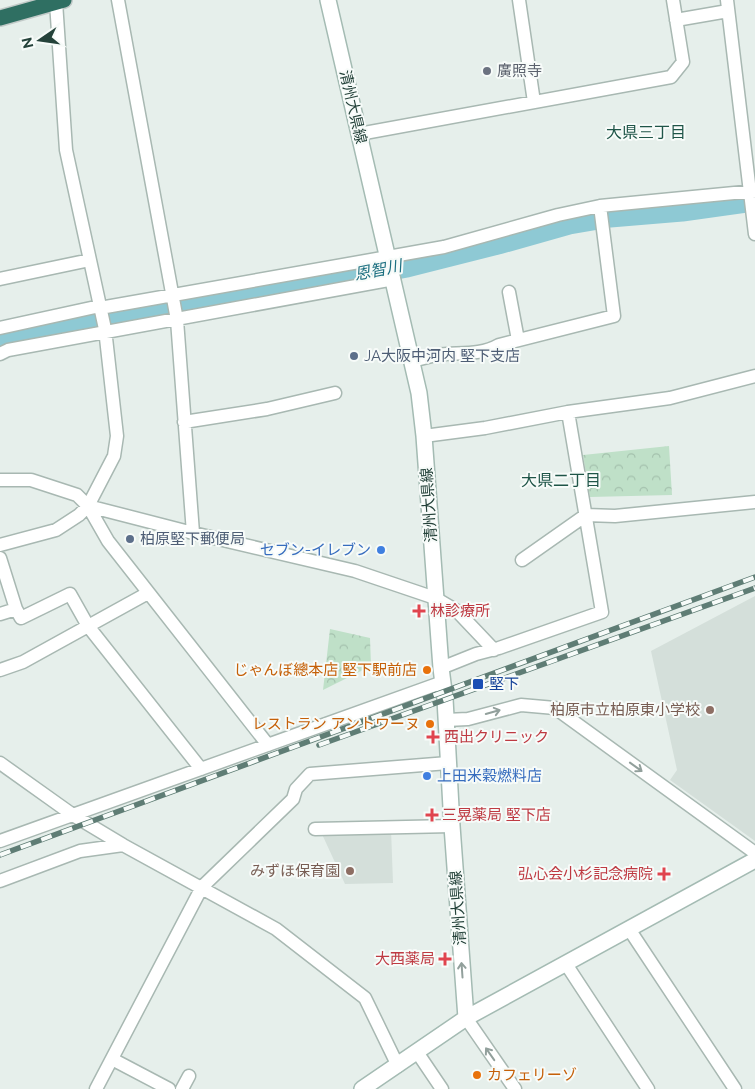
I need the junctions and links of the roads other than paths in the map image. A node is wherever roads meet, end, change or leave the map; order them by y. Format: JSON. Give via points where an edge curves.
{"nodes":[{"id":1,"x":118,"y":0,"type":"edge"},
{"id":2,"x":328,"y":0,"type":"edge"},
{"id":3,"x":519,"y":0,"type":"edge"},
{"id":4,"x":673,"y":0,"type":"edge"},
{"id":5,"x":60,"y":1,"type":"edge"},
{"id":6,"x":727,"y":6,"type":"edge"},
{"id":7,"x":0,"y":18,"type":"edge"},
{"id":8,"x":676,"y":20,"type":"junction"},
{"id":9,"x":534,"y":102,"type":"junction"},
{"id":10,"x":360,"y":134,"type":"junction"},
{"id":11,"x":751,"y":195,"type":"edge"},
{"id":12,"x":600,"y":212,"type":"junction"},
{"id":13,"x":755,"y":234,"type":"edge"},
{"id":14,"x":389,"y":259,"type":"junction"},
{"id":15,"x":90,"y":260,"type":"junction"},
{"id":16,"x":393,"y":278,"type":"junction"},
{"id":17,"x":0,"y":279,"type":"edge"},
{"id":18,"x":509,"y":292,"type":"dead end"},
{"id":19,"x":172,"y":296,"type":"junction"},
{"id":20,"x":101,"y":308,"type":"junction"},
{"id":21,"x":176,"y":318,"type":"junction"},
{"id":22,"x":0,"y":328,"type":"edge"},
{"id":23,"x":105,"y":331,"type":"junction"},
{"id":24,"x":518,"y":340,"type":"junction"},
{"id":25,"x":0,"y":354,"type":"edge"},
{"id":26,"x":412,"y":361,"type":"junction"},
{"id":27,"x":755,"y":376,"type":"edge"},
{"id":28,"x":335,"y":393,"type":"dead end"},
{"id":29,"x":568,"y":412,"type":"junction"},
{"id":30,"x":184,"y":422,"type":"junction"},
{"id":31,"x":424,"y":436,"type":"junction"},
{"id":32,"x":0,"y":480,"type":"edge"},
{"id":33,"x":755,"y":502,"type":"edge"},
{"id":34,"x":88,"y":506,"type":"junction"},
{"id":35,"x":586,"y":515,"type":"junction"},
{"id":36,"x":193,"y":533,"type":"junction"},
{"id":37,"x":0,"y":545,"type":"edge"},
{"id":38,"x":0,"y":558,"type":"edge"},
{"id":39,"x":522,"y":560,"type":"dead end"},
{"id":40,"x":148,"y":593,"type":"junction"},
{"id":41,"x":435,"y":598,"type":"junction"},
{"id":42,"x":16,"y":609,"type":"junction"},
{"id":43,"x":0,"y":614,"type":"edge"},
{"id":44,"x":88,"y":626,"type":"junction"},
{"id":45,"x":494,"y":650,"type":"junction"},
{"id":46,"x":0,"y":670,"type":"edge"},
{"id":47,"x":442,"y":675,"type":"junction"},
{"id":48,"x":446,"y":720,"type":"junction"},
{"id":49,"x":268,"y":745,"type":"junction"},
{"id":50,"x":0,"y":763,"type":"edge"},
{"id":51,"x":448,"y":763,"type":"junction"},
{"id":52,"x":201,"y":769,"type":"junction"},
{"id":53,"x":73,"y":815,"type":"junction"},
{"id":54,"x":452,"y":826,"type":"junction"},
{"id":55,"x":315,"y":829,"type":"dead end"},
{"id":56,"x":0,"y":842,"type":"edge"},
{"id":57,"x":123,"y":845,"type":"junction"},
{"id":58,"x":755,"y":853,"type":"edge"},
{"id":59,"x":755,"y":860,"type":"edge"},
{"id":60,"x":0,"y":881,"type":"edge"},
{"id":61,"x":202,"y":888,"type":"junction"},
{"id":62,"x":629,"y":929,"type":"junction"},
{"id":63,"x":566,"y":964,"type":"junction"},
{"id":64,"x":466,"y":1018,"type":"junction"},
{"id":65,"x":417,"y":1052,"type":"junction"},
{"id":66,"x":112,"y":1059,"type":"junction"},
{"id":67,"x":398,"y":1066,"type":"junction"},
{"id":68,"x":189,"y":1076,"type":"dead end"},
{"id":69,"x":383,"y":1083,"type":"edge"},
{"id":70,"x":96,"y":1089,"type":"edge"},
{"id":71,"x":169,"y":1089,"type":"edge"},
{"id":72,"x":182,"y":1089,"type":"edge"},
{"id":73,"x":362,"y":1089,"type":"edge"},
{"id":74,"x":442,"y":1089,"type":"edge"},
{"id":75,"x":515,"y":1089,"type":"edge"},
{"id":76,"x":648,"y":1089,"type":"edge"},
{"id":77,"x":735,"y":1089,"type":"edge"}],
"edges":[{"from":1,"to":19,"type":"street"},
{"from":2,"to":10,"type":"main road","name":"清州大県線"},
{"from":3,"to":9,"type":"street"},
{"from":4,"to":8,"type":"street"},
{"from":5,"to":7,"type":"highway"},
{"from":5,"to":15,"type":"street","via":[[66,150]]},
{"from":6,"to":8,"type":"street"},
{"from":6,"to":11,"type":"street"},
{"from":8,"to":9,"type":"street","via":[[683,62],[671,77]]},
{"from":9,"to":10,"type":"street"},
{"from":10,"to":14,"type":"main road","name":"清州大県線"},
{"from":11,"to":12,"type":"street"},
{"from":11,"to":13,"type":"street"},
{"from":12,"to":14,"type":"street","via":[[558,215]]},
{"from":12,"to":24,"type":"street","via":[[614,316]]},
{"from":14,"to":16,"type":"main road","name":"清州大県線"},
{"from":14,"to":19,"type":"street"},
{"from":15,"to":17,"type":"street"},
{"from":15,"to":20,"type":"street"},
{"from":16,"to":21,"type":"street"},
{"from":16,"to":26,"type":"main road","name":"清州大県線"},
{"from":18,"to":24,"type":"street"},
{"from":19,"to":20,"type":"street"},
{"from":19,"to":21,"type":"street"},
{"from":20,"to":22,"type":"street"},
{"from":20,"to":23,"type":"street"},
{"from":21,"to":23,"type":"street"},
{"from":21,"to":30,"type":"street"},
{"from":23,"to":25,"type":"street"},
{"from":23,"to":34,"type":"street","via":[[117,436],[114,456]]},
{"from":24,"to":26,"type":"street","via":[[492,349]]},
{"from":26,"to":31,"type":"main road","name":"清州大県線"},
{"from":27,"to":29,"type":"street","via":[[670,398]]},
{"from":28,"to":30,"type":"street","via":[[267,409]]},
{"from":29,"to":31,"type":"street"},
{"from":29,"to":35,"type":"street"},
{"from":30,"to":36,"type":"street"},
{"from":31,"to":41,"type":"main road","name":"清州大県線"},
{"from":32,"to":34,"type":"street","via":[[31,480],[77,495]]},
{"from":33,"to":35,"type":"street","via":[[614,516]]},
{"from":34,"to":36,"type":"street"},
{"from":34,"to":37,"type":"street","via":[[56,530]]},
{"from":34,"to":40,"type":"street","via":[[108,541]]},
{"from":35,"to":39,"type":"street"},
{"from":35,"to":45,"type":"street","via":[[602,612]]},
{"from":36,"to":41,"type":"street","via":[[355,571]]},
{"from":38,"to":42,"type":"street"},
{"from":40,"to":44,"type":"street"},
{"from":40,"to":49,"type":"street"},
{"from":41,"to":45,"type":"street","via":[[457,611]]},
{"from":41,"to":47,"type":"main road","name":"清州大県線"},
{"from":42,"to":43,"type":"street"},
{"from":42,"to":44,"type":"street","via":[[21,618],[70,594]]},
{"from":44,"to":46,"type":"street","via":[[23,662]]},
{"from":44,"to":52,"type":"street"},
{"from":45,"to":47,"type":"street","via":[[476,654]]},
{"from":47,"to":48,"type":"main road","name":"清州大県線"},
{"from":47,"to":49,"type":"street"},
{"from":48,"to":51,"type":"main road","name":"清州大県線"},
{"from":48,"to":58,"type":"street","one_way":true,"via":[[468,719],[521,705],[555,708]]},
{"from":49,"to":52,"type":"street"},
{"from":50,"to":53,"type":"street"},
{"from":51,"to":54,"type":"main road","name":"清州大県線"},
{"from":51,"to":61,"type":"street","via":[[310,774],[296,789],[293,799]]},
{"from":52,"to":53,"type":"street"},
{"from":53,"to":56,"type":"street"},
{"from":53,"to":57,"type":"street"},
{"from":54,"to":55,"type":"street"},
{"from":64,"to":54,"type":"main road","name":"清州大県線","one_way":true},
{"from":57,"to":60,"type":"street","via":[[80,851]]},
{"from":57,"to":61,"type":"street"},
{"from":59,"to":62,"type":"main road"},
{"from":61,"to":66,"type":"street"},
{"from":61,"to":67,"type":"street","via":[[276,929],[365,998]]},
{"from":62,"to":63,"type":"main road"},
{"from":62,"to":77,"type":"street"},
{"from":63,"to":64,"type":"main road"},
{"from":63,"to":76,"type":"street"},
{"from":64,"to":65,"type":"main road"},
{"from":75,"to":64,"type":"street","one_way":true},
{"from":65,"to":67,"type":"main road"},
{"from":65,"to":74,"type":"street"},
{"from":66,"to":70,"type":"street"},
{"from":66,"to":71,"type":"street"},
{"from":67,"to":69,"type":"main road"},
{"from":68,"to":72,"type":"street"},
{"from":69,"to":73,"type":"main road"}]}
